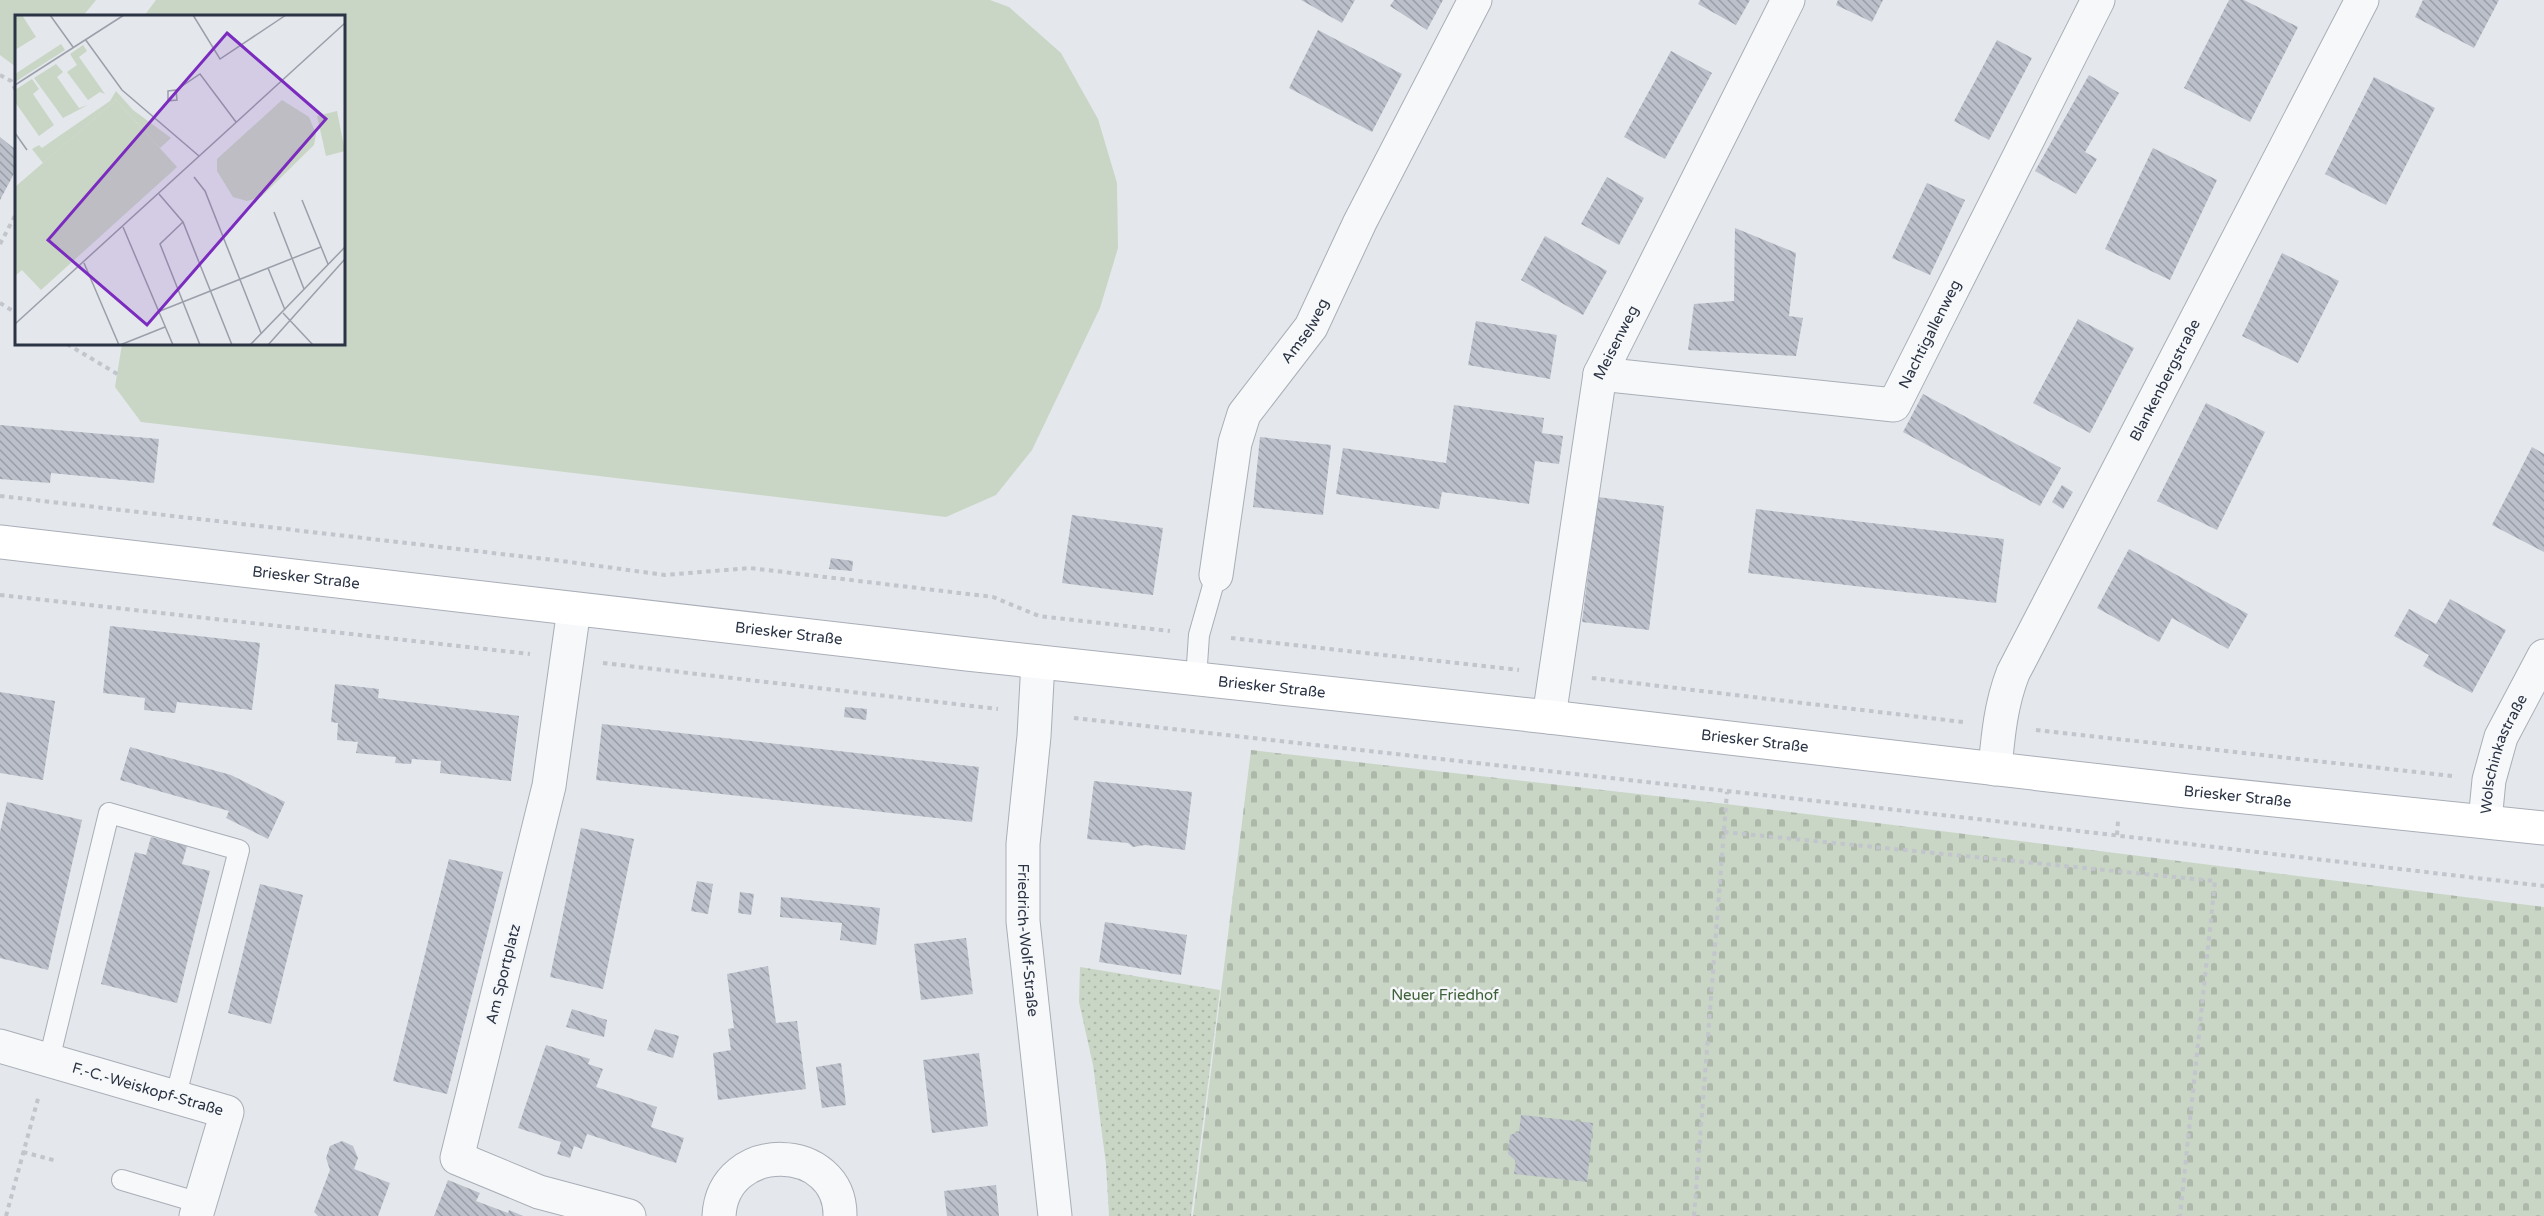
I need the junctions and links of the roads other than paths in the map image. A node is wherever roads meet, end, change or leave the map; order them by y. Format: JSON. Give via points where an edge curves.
{"nodes":[{"id":1,"x":1475,"y":0,"type":"edge"},
{"id":2,"x":1788,"y":0,"type":"edge"},
{"id":3,"x":2098,"y":0,"type":"edge"},
{"id":4,"x":2361,"y":0,"type":"edge"},
{"id":5,"x":1600,"y":374,"type":"junction"},
{"id":6,"x":0,"y":542,"type":"edge"},
{"id":7,"x":1216,"y":575,"type":"joint"},
{"id":8,"x":574,"y":609,"type":"junction"},
{"id":9,"x":2544,"y":656,"type":"edge"},
{"id":10,"x":1038,"y":662,"type":"junction"},
{"id":11,"x":1196,"y":679,"type":"junction"},
{"id":12,"x":1549,"y":717,"type":"junction"},
{"id":13,"x":1995,"y":769,"type":"junction"},
{"id":14,"x":2485,"y":821,"type":"junction"},
{"id":15,"x":2544,"y":828,"type":"edge"},
{"id":16,"x":0,"y":1046,"type":"edge"},
{"id":17,"x":49,"y":1060,"type":"junction"},
{"id":18,"x":176,"y":1095,"type":"junction"},
{"id":19,"x":122,"y":1180,"type":"dead end"},
{"id":20,"x":198,"y":1210,"type":"edge"},
{"id":21,"x":629,"y":1216,"type":"edge"},
{"id":22,"x":719,"y":1216,"type":"edge"},
{"id":23,"x":840,"y":1216,"type":"edge"},
{"id":24,"x":1055,"y":1216,"type":"edge"}],
"edges":[{"from":1,"to":7,"type":"street","name":"Amselweg","via":[[1360,222],[1311,327],[1244,414],[1235,443]]},
{"from":2,"to":5,"type":"street","name":"Meisenweg"},
{"from":3,"to":5,"type":"street","name":"Nachtigallenweg","via":[[1894,405]]},
{"from":4,"to":13,"type":"street","name":"Blankenbergstraße","via":[[2032,636],[2005,694]]},
{"from":5,"to":12,"type":"street","name":"Meisenweg"},
{"from":6,"to":8,"type":"main road","name":"Briesker Straße"},
{"from":7,"to":11,"type":"lane","name":"Amselweg","via":[[1199,635]]},
{"from":8,"to":10,"type":"main road","name":"Briesker Straße"},
{"from":8,"to":21,"type":"street","name":"Am Sportplatz","via":[[549,786],[457,1158],[539,1192]]},
{"from":9,"to":14,"type":"street","name":"Wolschinkastraße","via":[[2501,738],[2489,780]]},
{"from":10,"to":11,"type":"main road","name":"Briesker Straße"},
{"from":10,"to":24,"type":"street","name":"Friedrich-Wolf-Straße","via":[[1023,844],[1023,921]]},
{"from":11,"to":12,"type":"main road","name":"Briesker Straße"},
{"from":12,"to":13,"type":"main road","name":"Briesker Straße"},
{"from":13,"to":14,"type":"main road","name":"Briesker Straße"},
{"from":14,"to":15,"type":"main road","name":"Briesker Straße"},
{"from":16,"to":17,"type":"street","name":"F.-C.-Weiskopf-Straße"},
{"from":17,"to":18,"type":"street","name":"F.-C.-Weiskopf-Straße"},
{"from":17,"to":18,"type":"lane","via":[[109,813],[239,850]]},
{"from":18,"to":20,"type":"street","name":"F.-C.-Weiskopf-Straße","via":[[227,1112]]},
{"from":19,"to":20,"type":"lane"},
{"from":22,"to":23,"type":"street","via":[[726,1188],[739,1173],[756,1162],[775,1158],[795,1160],[813,1168],[836,1196]]}]}
